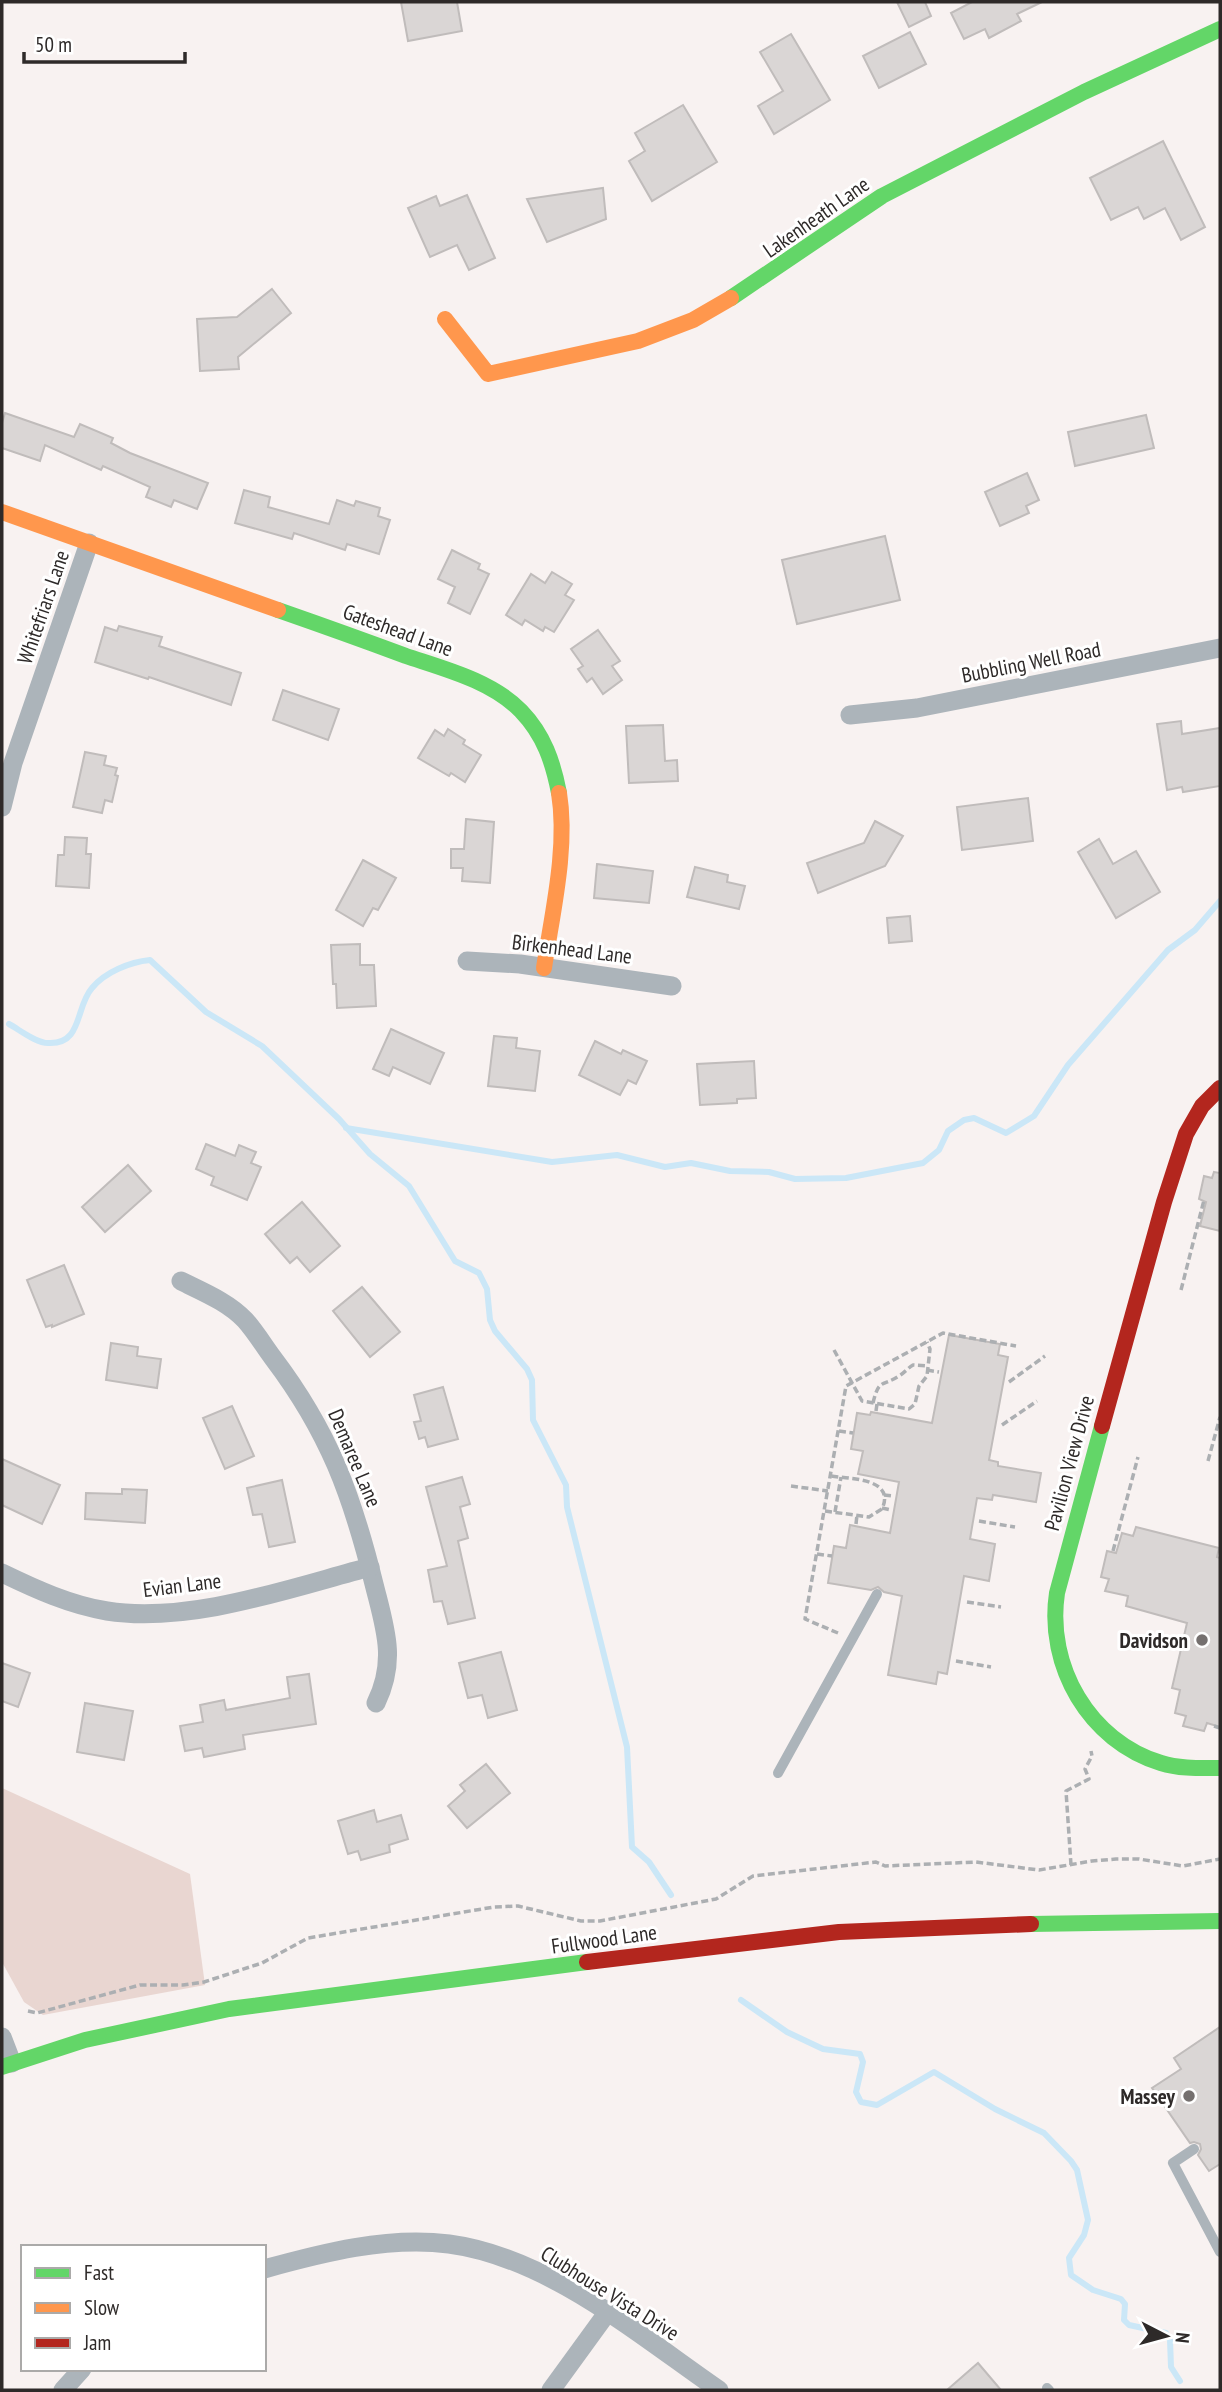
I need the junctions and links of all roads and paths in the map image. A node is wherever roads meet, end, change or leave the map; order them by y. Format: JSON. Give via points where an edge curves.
{"nodes":[{"id":1,"x":1220,"y":29,"type":"edge"},
{"id":2,"x":445,"y":319,"type":"dead end"},
{"id":3,"x":2,"y":513,"type":"edge"},
{"id":4,"x":89,"y":543,"type":"junction"},
{"id":5,"x":1220,"y":648,"type":"edge"},
{"id":6,"x":850,"y":715,"type":"dead end"},
{"id":7,"x":2,"y":807,"type":"edge"},
{"id":8,"x":467,"y":961,"type":"dead end"},
{"id":9,"x":544,"y":968,"type":"junction"},
{"id":10,"x":672,"y":985,"type":"dead end"},
{"id":11,"x":1220,"y":1088,"type":"edge"},
{"id":12,"x":1204,"y":1200,"type":"dead end"},
{"id":13,"x":181,"y":1281,"type":"dead end"},
{"id":14,"x":1181,"y":1290,"type":"dead end"},
{"id":15,"x":927,"y":1342,"type":"junction"},
{"id":16,"x":1016,"y":1346,"type":"dead end"},
{"id":17,"x":834,"y":1350,"type":"dead end"},
{"id":18,"x":1045,"y":1356,"type":"dead end"},
{"id":19,"x":927,"y":1368,"type":"junction"},
{"id":20,"x":939,"y":1373,"type":"dead end"},
{"id":21,"x":1009,"y":1382,"type":"dead end"},
{"id":22,"x":852,"y":1383,"type":"junction"},
{"id":23,"x":1037,"y":1401,"type":"dead end"},
{"id":24,"x":875,"y":1404,"type":"junction"},
{"id":25,"x":876,"y":1411,"type":"dead end"},
{"id":26,"x":1220,"y":1417,"type":"edge"},
{"id":27,"x":1002,"y":1425,"type":"dead end"},
{"id":28,"x":839,"y":1431,"type":"junction"},
{"id":29,"x":853,"y":1433,"type":"dead end"},
{"id":30,"x":1138,"y":1457,"type":"dead end"},
{"id":31,"x":1208,"y":1461,"type":"dead end"},
{"id":32,"x":831,"y":1476,"type":"junction"},
{"id":33,"x":841,"y":1477,"type":"junction"},
{"id":34,"x":791,"y":1486,"type":"dead end"},
{"id":35,"x":828,"y":1491,"type":"junction"},
{"id":36,"x":884,"y":1494,"type":"junction"},
{"id":37,"x":894,"y":1496,"type":"dead end"},
{"id":38,"x":882,"y":1508,"type":"junction"},
{"id":39,"x":891,"y":1510,"type":"dead end"},
{"id":40,"x":825,"y":1511,"type":"junction"},
{"id":41,"x":835,"y":1512,"type":"junction"},
{"id":42,"x":857,"y":1516,"type":"junction"},
{"id":43,"x":979,"y":1521,"type":"dead end"},
{"id":44,"x":856,"y":1524,"type":"dead end"},
{"id":45,"x":1015,"y":1527,"type":"dead end"},
{"id":46,"x":1113,"y":1551,"type":"dead end"},
{"id":47,"x":817,"y":1554,"type":"junction"},
{"id":48,"x":832,"y":1556,"type":"dead end"},
{"id":49,"x":370,"y":1567,"type":"junction"},
{"id":50,"x":2,"y":1573,"type":"edge"},
{"id":51,"x":877,"y":1594,"type":"dead end"},
{"id":52,"x":967,"y":1602,"type":"dead end"},
{"id":53,"x":1001,"y":1607,"type":"dead end"},
{"id":54,"x":851,"y":1640,"type":"junction"},
{"id":55,"x":956,"y":1661,"type":"dead end"},
{"id":56,"x":991,"y":1667,"type":"dead end"},
{"id":57,"x":376,"y":1703,"type":"dead end"},
{"id":58,"x":1214,"y":1726,"type":"dead end"},
{"id":59,"x":1220,"y":1728,"type":"edge"},
{"id":60,"x":1090,"y":1749,"type":"dead end"},
{"id":61,"x":1220,"y":1768,"type":"edge"},
{"id":62,"x":778,"y":1773,"type":"dead end"},
{"id":63,"x":1220,"y":1859,"type":"edge"},
{"id":64,"x":1071,"y":1865,"type":"junction"},
{"id":65,"x":1220,"y":1921,"type":"edge"},
{"id":66,"x":28,"y":2011,"type":"dead end"},
{"id":67,"x":2,"y":2037,"type":"edge"},
{"id":68,"x":7,"y":2065,"type":"edge"},
{"id":69,"x":1194,"y":2149,"type":"dead end"},
{"id":70,"x":1220,"y":2252,"type":"edge"},
{"id":71,"x":266,"y":2268,"type":"edge"},
{"id":72,"x":607,"y":2312,"type":"junction"},
{"id":73,"x":80,"y":2371,"type":"edge"},
{"id":74,"x":63,"y":2390,"type":"edge"},
{"id":75,"x":551,"y":2390,"type":"edge"},
{"id":76,"x":719,"y":2390,"type":"edge"}],
"edges":[{"from":1,"to":2,"type":"street","name":"Lakenheath Lane","via":[[1084,92],[882,196],[748,289],[659,334],[488,374]]},
{"from":3,"to":4,"type":"street","name":"Gateshead Lane"},
{"from":4,"to":7,"type":"street","name":"Whitefriars Lane"},
{"from":4,"to":9,"type":"street","name":"Gateshead Lane","via":[[463,676],[490,688],[522,712],[547,747],[563,815]]},
{"from":5,"to":6,"type":"street","name":"Bubbling Well Road","via":[[917,708]]},
{"from":8,"to":9,"type":"street","name":"Birkenhead Lane"},
{"from":9,"to":10,"type":"street","name":"Birkenhead Lane"},
{"from":11,"to":61,"type":"street","name":"Pavilion View Drive","via":[[1202,1106],[1186,1134],[1164,1202],[1065,1559],[1055,1618],[1060,1658],[1074,1695],[1119,1744],[1161,1763]]},
{"from":12,"to":14,"type":"path"},
{"from":13,"to":49,"type":"street","name":"Demaree Lane","via":[[244,1319],[300,1394],[349,1492]]},
{"from":15,"to":16,"type":"path","via":[[943,1333]]},
{"from":15,"to":19,"type":"path"},
{"from":15,"to":22,"type":"path"},
{"from":17,"to":22,"type":"path"},
{"from":18,"to":21,"type":"path"},
{"from":19,"to":20,"type":"path"},
{"from":19,"to":24,"type":"path","via":[[913,1365],[883,1383]]},
{"from":19,"to":24,"type":"path","via":[[909,1409]]},
{"from":22,"to":24,"type":"path","via":[[862,1402]]},
{"from":22,"to":28,"type":"path","via":[[846,1386]]},
{"from":23,"to":27,"type":"path"},
{"from":24,"to":25,"type":"path"},
{"from":26,"to":31,"type":"path"},
{"from":28,"to":29,"type":"path"},
{"from":28,"to":32,"type":"path"},
{"from":30,"to":46,"type":"path"},
{"from":32,"to":33,"type":"path"},
{"from":32,"to":35,"type":"path"},
{"from":33,"to":36,"type":"path","via":[[872,1482]]},
{"from":33,"to":41,"type":"path"},
{"from":34,"to":35,"type":"path"},
{"from":35,"to":40,"type":"path"},
{"from":36,"to":37,"type":"path"},
{"from":36,"to":38,"type":"path"},
{"from":38,"to":39,"type":"path"},
{"from":38,"to":42,"type":"path","via":[[873,1516]]},
{"from":40,"to":41,"type":"path"},
{"from":40,"to":47,"type":"path"},
{"from":41,"to":42,"type":"path"},
{"from":42,"to":44,"type":"path"},
{"from":43,"to":45,"type":"path"},
{"from":47,"to":48,"type":"path"},
{"from":47,"to":54,"type":"path","via":[[805,1619]]},
{"from":49,"to":50,"type":"street","name":"Evian Lane","via":[[216,1606],[165,1614],[78,1604]]},
{"from":49,"to":57,"type":"street","name":"Demaree Lane","via":[[389,1656]]},
{"from":51,"to":54,"type":"lane"},
{"from":52,"to":53,"type":"path"},
{"from":54,"to":62,"type":"lane"},
{"from":55,"to":56,"type":"path"},
{"from":58,"to":59,"type":"path"},
{"from":60,"to":64,"type":"path","via":[[1092,1756],[1084,1769],[1089,1779],[1066,1791]]},
{"from":63,"to":64,"type":"path","via":[[1183,1866],[1139,1859]]},
{"from":64,"to":66,"type":"path","via":[[1039,1870],[976,1862],[885,1866],[876,1862],[753,1876],[716,1899],[600,1921],[518,1906],[494,1907],[308,1938],[262,1963],[204,1982],[140,1985],[37,2013]]},
{"from":65,"to":68,"type":"street","name":"Fullwood Lane","via":[[902,1928],[716,1945],[229,2009],[107,2034]]},
{"from":67,"to":68,"type":"street"},
{"from":69,"to":70,"type":"lane","via":[[1173,2163]]},
{"from":71,"to":72,"type":"street","name":"Clubhouse Vista Drive","via":[[318,2254],[399,2243],[449,2244],[506,2258]]},
{"from":72,"to":75,"type":"street"},
{"from":72,"to":76,"type":"street","name":"Clubhouse Vista Drive"},
{"from":73,"to":74,"type":"street"}]}
